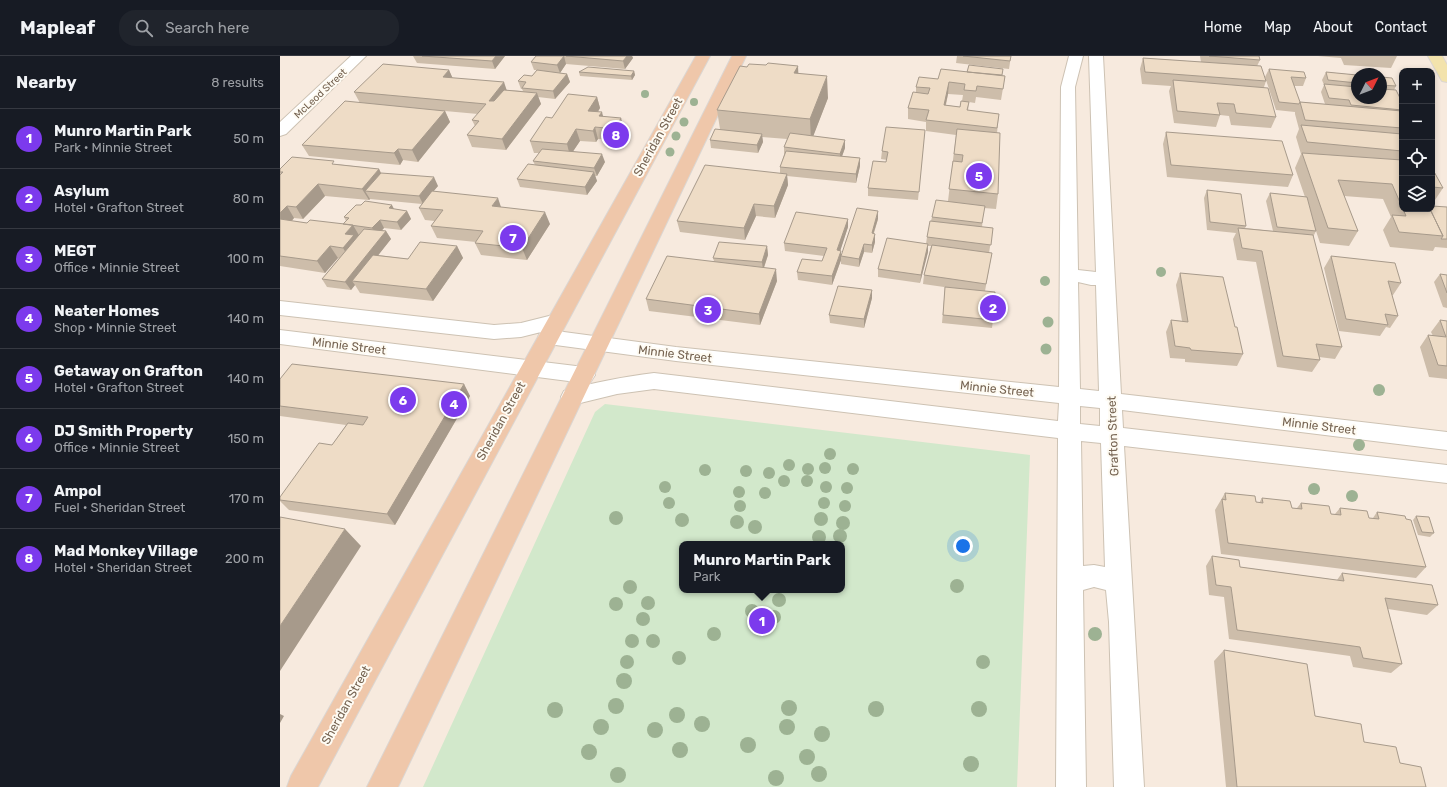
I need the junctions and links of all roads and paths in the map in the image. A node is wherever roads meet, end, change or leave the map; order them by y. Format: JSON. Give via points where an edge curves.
{"nodes":[{"id":1,"x":359,"y":56,"type":"edge"},
{"id":2,"x":703,"y":56,"type":"edge"},
{"id":3,"x":739,"y":56,"type":"edge"},
{"id":4,"x":1076,"y":56,"type":"edge"},
{"id":5,"x":1096,"y":56,"type":"edge"},
{"id":6,"x":1435,"y":56,"type":"edge"},
{"id":7,"x":1447,"y":78,"type":"edge"},
{"id":8,"x":1069,"y":85,"type":"junction"},
{"id":9,"x":1097,"y":85,"type":"junction"},
{"id":10,"x":280,"y":131,"type":"edge"},
{"id":11,"x":1069,"y":274,"type":"junction"},
{"id":12,"x":1106,"y":277,"type":"junction"},
{"id":13,"x":280,"y":308,"type":"edge"},
{"id":14,"x":552,"y":329,"type":"junction"},
{"id":15,"x":470,"y":330,"type":"junction"},
{"id":16,"x":280,"y":337,"type":"edge"},
{"id":17,"x":599,"y":344,"type":"junction"},
{"id":18,"x":676,"y":354,"type":"junction"},
{"id":19,"x":452,"y":358,"type":"junction"},
{"id":20,"x":530,"y":369,"type":"junction"},
{"id":21,"x":584,"y":375,"type":"junction"},
{"id":22,"x":667,"y":383,"type":"junction"},
{"id":23,"x":984,"y":388,"type":"junction"},
{"id":24,"x":1069,"y":396,"type":"junction"},
{"id":25,"x":572,"y":397,"type":"junction"},
{"id":26,"x":1112,"y":401,"type":"junction"},
{"id":27,"x":1197,"y":412,"type":"junction"},
{"id":28,"x":980,"y":421,"type":"junction"},
{"id":29,"x":1069,"y":431,"type":"junction"},
{"id":30,"x":1113,"y":436,"type":"junction"},
{"id":31,"x":1447,"y":441,"type":"edge"},
{"id":32,"x":1205,"y":446,"type":"junction"},
{"id":33,"x":1447,"y":474,"type":"edge"},
{"id":34,"x":1118,"y":583,"type":"junction"},
{"id":35,"x":1070,"y":584,"type":"junction"},
{"id":36,"x":302,"y":787,"type":"edge"},
{"id":37,"x":382,"y":787,"type":"edge"},
{"id":38,"x":1071,"y":787,"type":"edge"},
{"id":39,"x":1129,"y":787,"type":"edge"}],
"edges":[{"from":1,"to":10,"type":"street","name":"McLeod Street"},
{"from":2,"to":14,"type":"highway","name":"Sheridan Street"},
{"from":3,"to":17,"type":"highway"},
{"from":4,"to":8,"type":"street"},
{"from":5,"to":9,"type":"street","name":"Grafton Street"},
{"from":6,"to":7,"type":"main road"},
{"from":8,"to":9,"type":"street"},
{"from":8,"to":11,"type":"street"},
{"from":9,"to":12,"type":"street","name":"Grafton Street"},
{"from":11,"to":12,"type":"street","via":[[1091,279]]},
{"from":11,"to":24,"type":"street"},
{"from":12,"to":26,"type":"street","name":"Grafton Street"},
{"from":13,"to":15,"type":"street","name":"Minnie Street"},
{"from":14,"to":15,"type":"street","name":"Minnie Street","via":[[512,332]]},
{"from":14,"to":17,"type":"street","name":"Minnie Street"},
{"from":14,"to":20,"type":"highway","name":"Sheridan Street"},
{"from":15,"to":19,"type":"street","via":[[473,337],[464,349]]},
{"from":16,"to":19,"type":"street","name":"Minnie Street"},
{"from":17,"to":18,"type":"street","name":"Minnie Street"},
{"from":17,"to":21,"type":"highway"},
{"from":18,"to":22,"type":"street","via":[[666,362],[662,373]]},
{"from":18,"to":23,"type":"street","name":"Minnie Street"},
{"from":19,"to":20,"type":"street","name":"Minnie Street"},
{"from":20,"to":21,"type":"street","name":"Minnie Street"},
{"from":20,"to":36,"type":"highway","name":"Sheridan Street"},
{"from":21,"to":25,"type":"highway"},
{"from":22,"to":25,"type":"street","via":[[635,382]]},
{"from":22,"to":28,"type":"street"},
{"from":23,"to":24,"type":"street","name":"Minnie Street"},
{"from":23,"to":28,"type":"street","via":[[989,395],[988,410]]},
{"from":24,"to":26,"type":"street","name":"Minnie Street"},
{"from":24,"to":29,"type":"street"},
{"from":25,"to":37,"type":"highway"},
{"from":26,"to":27,"type":"street","name":"Minnie Street"},
{"from":26,"to":30,"type":"street","name":"Grafton Street"},
{"from":27,"to":31,"type":"street","name":"Minnie Street"},
{"from":27,"to":32,"type":"street","via":[[1195,427]]},
{"from":28,"to":29,"type":"street"},
{"from":29,"to":30,"type":"street"},
{"from":29,"to":35,"type":"street"},
{"from":30,"to":32,"type":"street"},
{"from":30,"to":34,"type":"street","name":"Grafton Street"},
{"from":32,"to":33,"type":"street"},
{"from":34,"to":35,"type":"street","via":[[1098,576],[1087,576]]},
{"from":34,"to":39,"type":"street","name":"Grafton Street"},
{"from":35,"to":38,"type":"street"}]}
